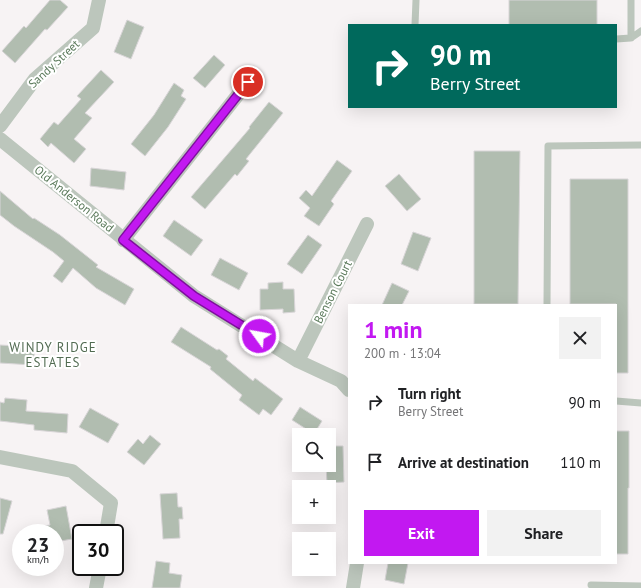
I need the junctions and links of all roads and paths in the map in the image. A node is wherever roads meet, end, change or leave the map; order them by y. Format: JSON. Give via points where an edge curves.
{"nodes":[{"id":1,"x":99,"y":0,"type":"edge"},
{"id":2,"x":416,"y":0,"type":"edge"},
{"id":3,"x":631,"y":0,"type":"edge"},
{"id":4,"x":415,"y":24,"type":"edge"},
{"id":5,"x":641,"y":31,"type":"edge"},
{"id":6,"x":617,"y":38,"type":"edge"},
{"id":7,"x":631,"y":38,"type":"junction"},
{"id":8,"x":248,"y":82,"type":"dead end"},
{"id":9,"x":0,"y":126,"type":"edge"},
{"id":10,"x":0,"y":139,"type":"edge"},
{"id":11,"x":641,"y":145,"type":"edge"},
{"id":12,"x":367,"y":224,"type":"dead end"},
{"id":13,"x":123,"y":240,"type":"junction"},
{"id":14,"x":547,"y":304,"type":"edge"},
{"id":15,"x":298,"y":361,"type":"junction"},
{"id":16,"x":348,"y":389,"type":"edge"},
{"id":17,"x":617,"y":401,"type":"edge"},
{"id":18,"x":641,"y":403,"type":"edge"},
{"id":19,"x":0,"y":458,"type":"edge"},
{"id":20,"x":108,"y":524,"type":"edge"},
{"id":21,"x":357,"y":564,"type":"edge"},
{"id":22,"x":98,"y":576,"type":"edge"},
{"id":23,"x":591,"y":585,"type":"dead end"},
{"id":24,"x":641,"y":586,"type":"edge"},
{"id":25,"x":96,"y":588,"type":"edge"},
{"id":26,"x":353,"y":588,"type":"edge"}],
"edges":[{"from":1,"to":9,"type":"street","name":"Sandy Street","via":[[93,28],[34,80]]},
{"from":2,"to":4,"type":"lane"},
{"from":3,"to":7,"type":"lane"},
{"from":5,"to":7,"type":"lane"},
{"from":6,"to":7,"type":"lane"},
{"from":8,"to":13,"type":"street"},
{"from":10,"to":13,"type":"street","name":"Old Anderson Road"},
{"from":11,"to":14,"type":"lane","via":[[548,146]]},
{"from":12,"to":15,"type":"street","name":"Benson Court"},
{"from":13,"to":15,"type":"street","name":"Old Anderson Road","via":[[194,296]]},
{"from":15,"to":16,"type":"street","name":"Old Anderson Road","via":[[341,381]]},
{"from":17,"to":18,"type":"lane"},
{"from":19,"to":20,"type":"street","via":[[72,472],[111,503]]},
{"from":21,"to":26,"type":"street"},
{"from":22,"to":25,"type":"street"},
{"from":23,"to":24,"type":"lane"}]}
